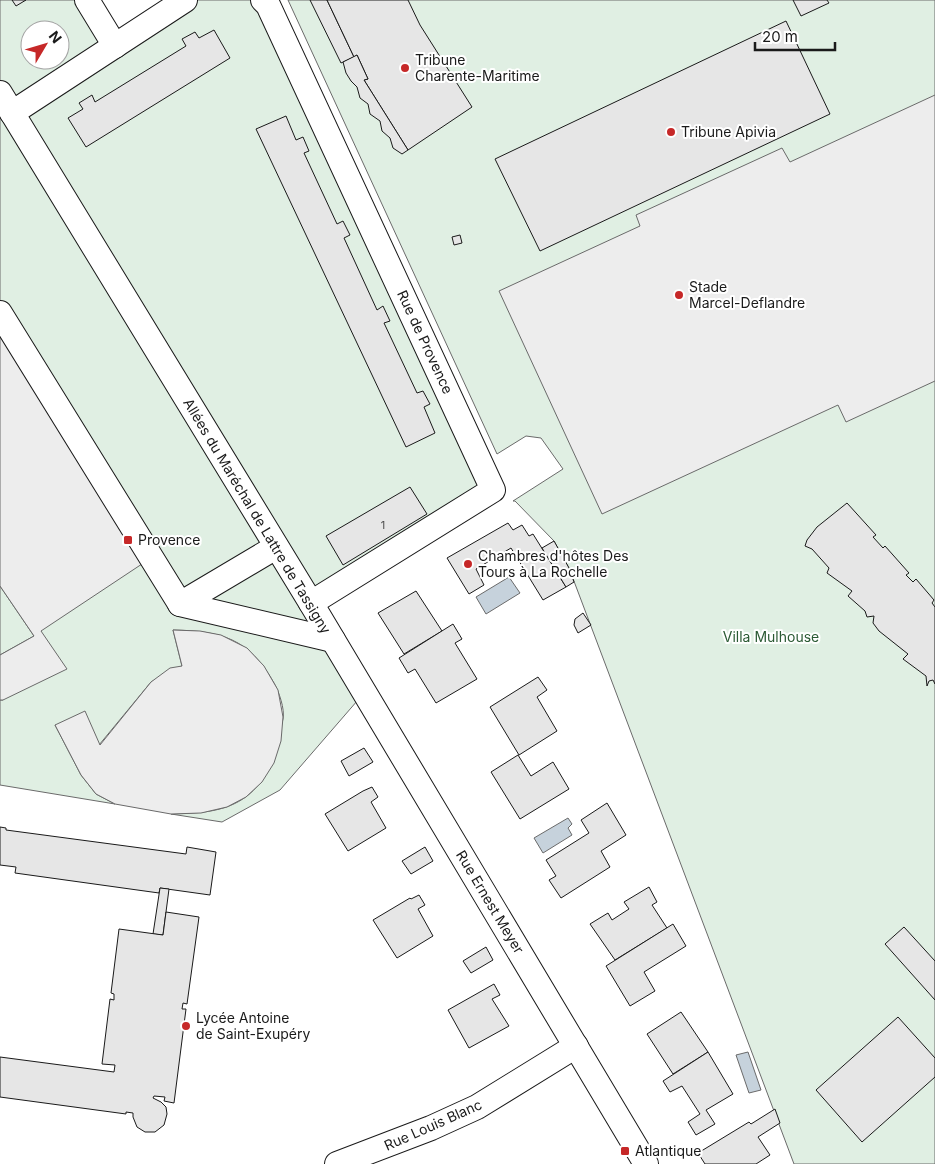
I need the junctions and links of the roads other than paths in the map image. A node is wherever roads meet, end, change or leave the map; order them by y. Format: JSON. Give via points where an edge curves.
{"nodes":[{"id":1,"x":87,"y":0,"type":"edge"},
{"id":2,"x":186,"y":0,"type":"edge"},
{"id":3,"x":263,"y":0,"type":"edge"},
{"id":4,"x":115,"y":46,"type":"junction"},
{"id":5,"x":0,"y":93,"type":"edge"},
{"id":6,"x":12,"y":113,"type":"junction"},
{"id":7,"x":0,"y":313,"type":"edge"},
{"id":8,"x":276,"y":547,"type":"junction"},
{"id":9,"x":311,"y":603,"type":"junction"},
{"id":10,"x":180,"y":604,"type":"junction"},
{"id":11,"x":333,"y":640,"type":"junction"},
{"id":12,"x":576,"y":1046,"type":"junction"},
{"id":13,"x":337,"y":1164,"type":"edge"},
{"id":14,"x":646,"y":1164,"type":"edge"}],
"edges":[{"from":1,"to":4,"type":"street"},
{"from":2,"to":4,"type":"street"},
{"from":3,"to":9,"type":"street","name":"Rue de Provence","via":[[493,490]]},
{"from":4,"to":6,"type":"street"},
{"from":5,"to":6,"type":"street","name":"Allées du Maréchal de Lattre de Tassigny"},
{"from":6,"to":8,"type":"street","name":"Allées du Maréchal de Lattre de Tassigny"},
{"from":7,"to":10,"type":"street"},
{"from":8,"to":9,"type":"street","name":"Allées du Maréchal de Lattre de Tassigny"},
{"from":8,"to":10,"type":"street"},
{"from":9,"to":11,"type":"street","name":"Allées du Maréchal de Lattre de Tassigny"},
{"from":10,"to":11,"type":"street","name":"Allées du Maréchal de Lattre de Tassigny"},
{"from":11,"to":12,"type":"street","name":"Rue Ernest Meyer"},
{"from":12,"to":13,"type":"street","name":"Rue Louis Blanc","via":[[477,1107]]},
{"from":12,"to":14,"type":"street","name":"Rue Ernest Meyer"}]}
